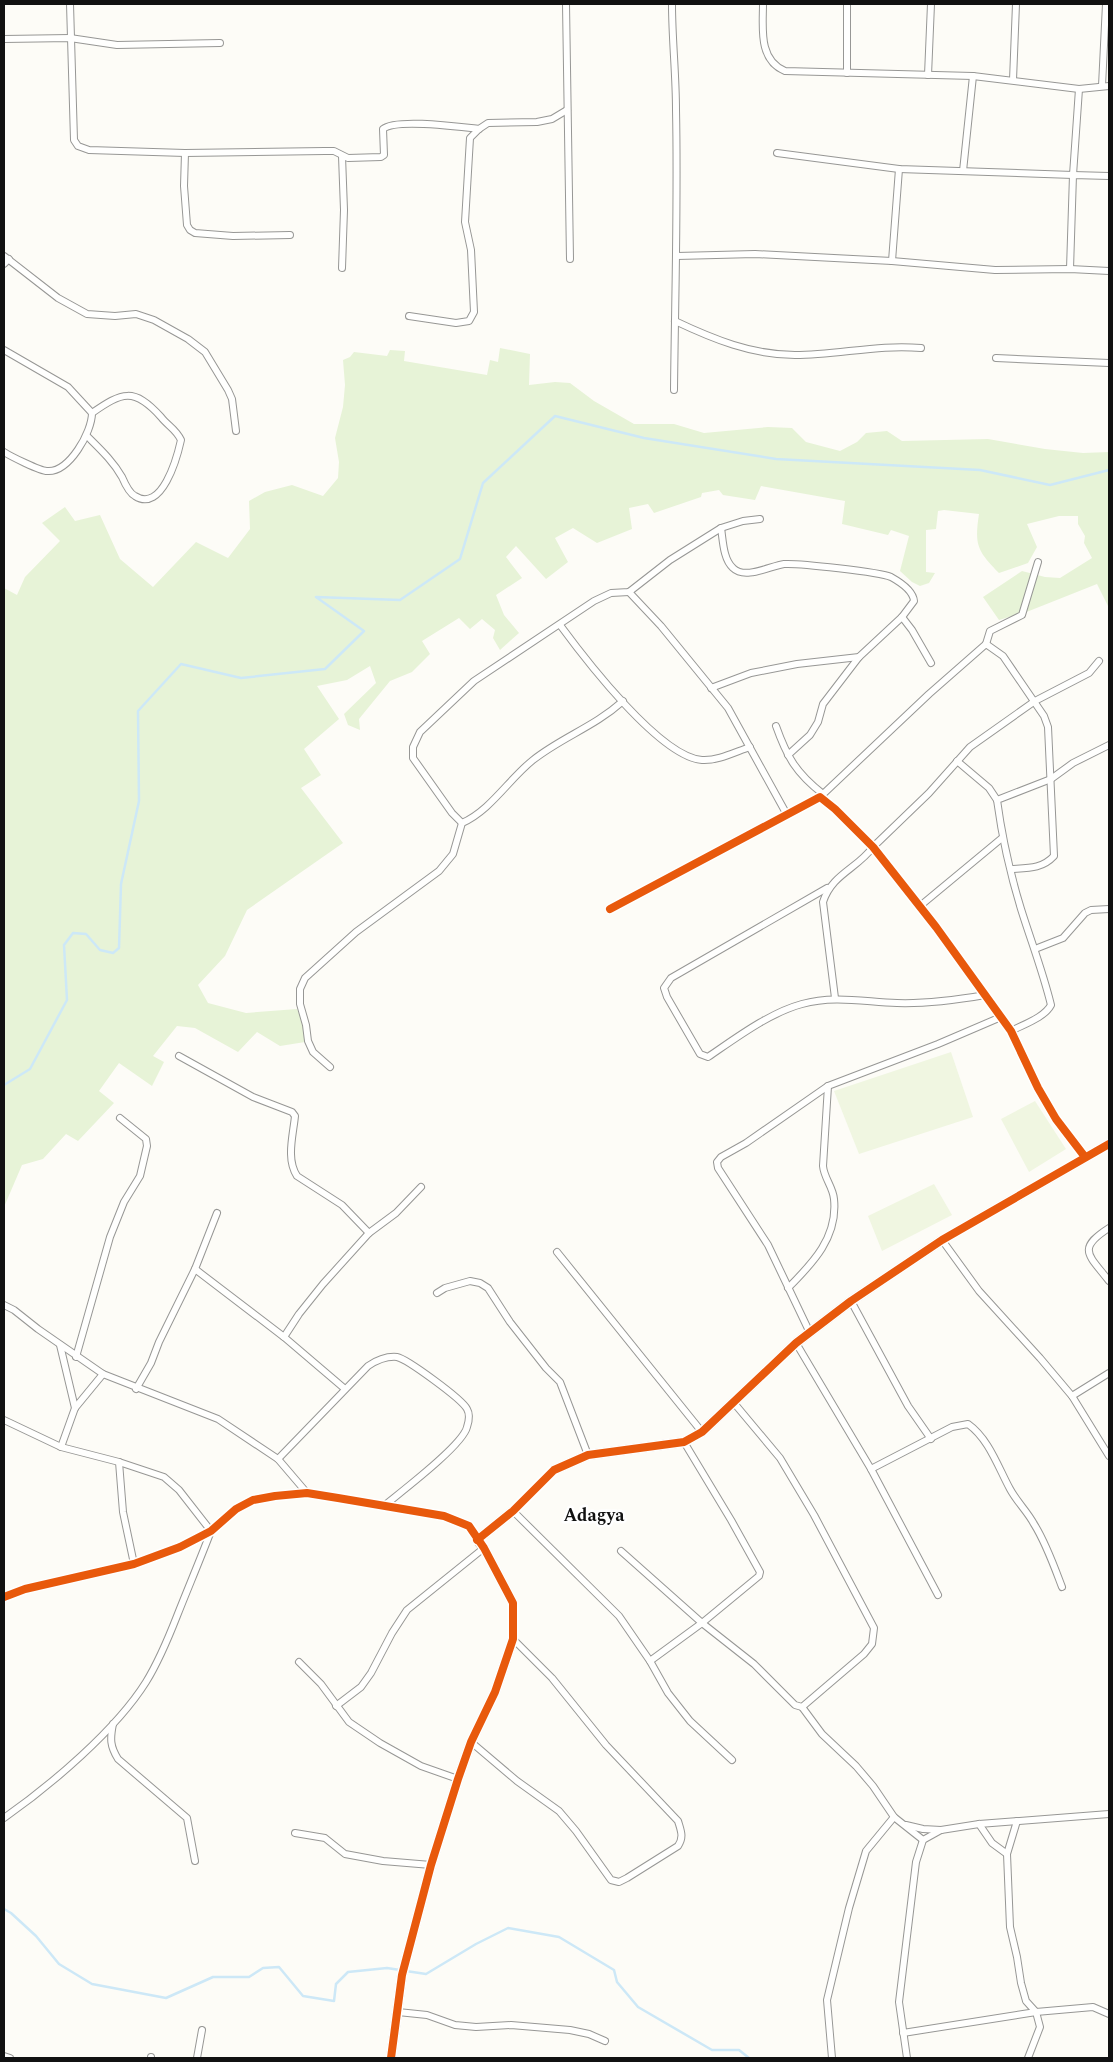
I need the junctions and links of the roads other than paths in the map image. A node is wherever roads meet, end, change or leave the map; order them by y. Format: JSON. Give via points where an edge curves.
{"nodes":[{"id":1,"x":70,"y":4,"type":"edge"},
{"id":2,"x":566,"y":4,"type":"edge"},
{"id":3,"x":672,"y":4,"type":"edge"},
{"id":4,"x":763,"y":4,"type":"edge"},
{"id":5,"x":847,"y":4,"type":"edge"},
{"id":6,"x":931,"y":4,"type":"edge"},
{"id":7,"x":1016,"y":4,"type":"edge"},
{"id":8,"x":1106,"y":4,"type":"edge"},
{"id":9,"x":70,"y":38,"type":"junction"},
{"id":10,"x":4,"y":39,"type":"edge"},
{"id":11,"x":220,"y":43,"type":"dead end"},
{"id":12,"x":847,"y":73,"type":"junction"},
{"id":13,"x":928,"y":75,"type":"junction"},
{"id":14,"x":972,"y":76,"type":"junction"},
{"id":15,"x":1013,"y":80,"type":"junction"},
{"id":16,"x":1106,"y":86,"type":"edge"},
{"id":17,"x":1079,"y":89,"type":"junction"},
{"id":18,"x":567,"y":110,"type":"junction"},
{"id":19,"x":479,"y":128,"type":"junction"},
{"id":20,"x":185,"y":153,"type":"junction"},
{"id":21,"x":777,"y":153,"type":"dead end"},
{"id":22,"x":342,"y":156,"type":"junction"},
{"id":23,"x":900,"y":169,"type":"junction"},
{"id":24,"x":963,"y":171,"type":"junction"},
{"id":25,"x":1074,"y":174,"type":"junction"},
{"id":26,"x":1109,"y":176,"type":"edge"},
{"id":27,"x":290,"y":235,"type":"dead end"},
{"id":28,"x":677,"y":256,"type":"junction"},
{"id":29,"x":6,"y":257,"type":"edge"},
{"id":30,"x":570,"y":259,"type":"dead end"},
{"id":31,"x":892,"y":261,"type":"junction"},
{"id":32,"x":4,"y":264,"type":"edge"},
{"id":33,"x":342,"y":268,"type":"dead end"},
{"id":34,"x":1070,"y":269,"type":"junction"},
{"id":35,"x":1109,"y":271,"type":"edge"},
{"id":36,"x":409,"y":316,"type":"dead end"},
{"id":37,"x":675,"y":321,"type":"junction"},
{"id":38,"x":921,"y":348,"type":"dead end"},
{"id":39,"x":4,"y":350,"type":"edge"},
{"id":40,"x":996,"y":358,"type":"dead end"},
{"id":41,"x":1109,"y":363,"type":"edge"},
{"id":42,"x":674,"y":390,"type":"dead end"},
{"id":43,"x":92,"y":413,"type":"junction"},
{"id":44,"x":236,"y":431,"type":"dead end"},
{"id":45,"x":87,"y":436,"type":"junction"},
{"id":46,"x":4,"y":452,"type":"edge"},
{"id":47,"x":760,"y":519,"type":"dead end"},
{"id":48,"x":721,"y":528,"type":"junction"},
{"id":49,"x":1038,"y":562,"type":"dead end"},
{"id":50,"x":629,"y":592,"type":"junction"},
{"id":51,"x":902,"y":617,"type":"junction"},
{"id":52,"x":560,"y":625,"type":"junction"},
{"id":53,"x":986,"y":644,"type":"junction"},
{"id":54,"x":859,"y":657,"type":"junction"},
{"id":55,"x":1099,"y":661,"type":"dead end"},
{"id":56,"x":931,"y":663,"type":"dead end"},
{"id":57,"x":711,"y":688,"type":"junction"},
{"id":58,"x":623,"y":701,"type":"junction"},
{"id":59,"x":1035,"y":701,"type":"junction"},
{"id":60,"x":776,"y":726,"type":"dead end"},
{"id":61,"x":1109,"y":744,"type":"edge"},
{"id":62,"x":750,"y":747,"type":"junction"},
{"id":63,"x":788,"y":754,"type":"junction"},
{"id":64,"x":957,"y":761,"type":"junction"},
{"id":65,"x":1050,"y":779,"type":"junction"},
{"id":66,"x":821,"y":795,"type":"junction"},
{"id":67,"x":997,"y":800,"type":"junction"},
{"id":68,"x":786,"y":813,"type":"junction"},
{"id":69,"x":462,"y":823,"type":"junction"},
{"id":70,"x":1002,"y":838,"type":"junction"},
{"id":71,"x":874,"y":847,"type":"junction"},
{"id":72,"x":1011,"y":870,"type":"junction"},
{"id":73,"x":827,"y":888,"type":"junction"},
{"id":74,"x":920,"y":906,"type":"junction"},
{"id":75,"x":610,"y":909,"type":"dead end"},
{"id":76,"x":1109,"y":909,"type":"edge"},
{"id":77,"x":1035,"y":949,"type":"junction"},
{"id":78,"x":985,"y":995,"type":"junction"},
{"id":79,"x":835,"y":998,"type":"junction"},
{"id":80,"x":1001,"y":1017,"type":"junction"},
{"id":81,"x":1011,"y":1031,"type":"junction"},
{"id":82,"x":179,"y":1056,"type":"dead end"},
{"id":83,"x":330,"y":1067,"type":"dead end"},
{"id":84,"x":828,"y":1086,"type":"junction"},
{"id":85,"x":120,"y":1118,"type":"dead end"},
{"id":86,"x":1109,"y":1144,"type":"edge"},
{"id":87,"x":1085,"y":1157,"type":"junction"},
{"id":88,"x":421,"y":1187,"type":"dead end"},
{"id":89,"x":216,"y":1213,"type":"dead end"},
{"id":90,"x":1109,"y":1228,"type":"edge"},
{"id":91,"x":369,"y":1233,"type":"junction"},
{"id":92,"x":942,"y":1240,"type":"junction"},
{"id":93,"x":556,"y":1252,"type":"dead end"},
{"id":94,"x":196,"y":1269,"type":"junction"},
{"id":95,"x":1109,"y":1281,"type":"edge"},
{"id":96,"x":788,"y":1288,"type":"junction"},
{"id":97,"x":437,"y":1293,"type":"dead end"},
{"id":98,"x":852,"y":1301,"type":"junction"},
{"id":99,"x":4,"y":1305,"type":"edge"},
{"id":100,"x":810,"y":1333,"type":"junction"},
{"id":101,"x":284,"y":1337,"type":"junction"},
{"id":102,"x":796,"y":1343,"type":"junction"},
{"id":103,"x":60,"y":1344,"type":"junction"},
{"id":104,"x":76,"y":1357,"type":"junction"},
{"id":105,"x":1109,"y":1372,"type":"edge"},
{"id":106,"x":103,"y":1374,"type":"junction"},
{"id":107,"x":136,"y":1389,"type":"junction"},
{"id":108,"x":346,"y":1389,"type":"junction"},
{"id":109,"x":1072,"y":1396,"type":"junction"},
{"id":110,"x":734,"y":1403,"type":"junction"},
{"id":111,"x":75,"y":1408,"type":"junction"},
{"id":112,"x":4,"y":1420,"type":"edge"},
{"id":113,"x":702,"y":1432,"type":"junction"},
{"id":114,"x":931,"y":1439,"type":"junction"},
{"id":115,"x":684,"y":1442,"type":"junction"},
{"id":116,"x":61,"y":1448,"type":"junction"},
{"id":117,"x":588,"y":1455,"type":"junction"},
{"id":118,"x":1109,"y":1456,"type":"edge"},
{"id":119,"x":278,"y":1459,"type":"junction"},
{"id":120,"x":118,"y":1462,"type":"junction"},
{"id":121,"x":871,"y":1469,"type":"junction"},
{"id":122,"x":307,"y":1493,"type":"junction"},
{"id":123,"x":385,"y":1505,"type":"junction"},
{"id":124,"x":513,"y":1511,"type":"junction"},
{"id":125,"x":211,"y":1531,"type":"junction"},
{"id":126,"x":477,"y":1540,"type":"junction"},
{"id":127,"x":484,"y":1548,"type":"junction"},
{"id":128,"x":621,"y":1551,"type":"dead end"},
{"id":129,"x":134,"y":1564,"type":"junction"},
{"id":130,"x":1062,"y":1588,"type":"dead end"},
{"id":131,"x":938,"y":1595,"type":"dead end"},
{"id":132,"x":4,"y":1598,"type":"edge"},
{"id":133,"x":702,"y":1623,"type":"junction"},
{"id":134,"x":513,"y":1639,"type":"junction"},
{"id":135,"x":650,"y":1661,"type":"junction"},
{"id":136,"x":299,"y":1662,"type":"dead end"},
{"id":137,"x":336,"y":1706,"type":"junction"},
{"id":138,"x":802,"y":1707,"type":"junction"},
{"id":139,"x":113,"y":1723,"type":"junction"},
{"id":140,"x":471,"y":1742,"type":"junction"},
{"id":141,"x":732,"y":1760,"type":"dead end"},
{"id":142,"x":458,"y":1779,"type":"junction"},
{"id":143,"x":1109,"y":1814,"type":"edge"},
{"id":144,"x":894,"y":1817,"type":"junction"},
{"id":145,"x":4,"y":1818,"type":"edge"},
{"id":146,"x":1017,"y":1821,"type":"junction"},
{"id":147,"x":978,"y":1824,"type":"junction"},
{"id":148,"x":905,"y":1825,"type":"junction"},
{"id":149,"x":941,"y":1830,"type":"junction"},
{"id":150,"x":294,"y":1833,"type":"dead end"},
{"id":151,"x":923,"y":1840,"type":"junction"},
{"id":152,"x":1007,"y":1854,"type":"junction"},
{"id":153,"x":196,"y":1861,"type":"dead end"},
{"id":154,"x":431,"y":1865,"type":"junction"},
{"id":155,"x":398,"y":2012,"type":"junction"},
{"id":156,"x":1036,"y":2012,"type":"junction"},
{"id":157,"x":1109,"y":2014,"type":"edge"},
{"id":158,"x":202,"y":2030,"type":"dead end"},
{"id":159,"x":903,"y":2033,"type":"junction"},
{"id":160,"x":605,"y":2041,"type":"dead end"},
{"id":161,"x":4,"y":2056,"type":"edge"},
{"id":162,"x":10,"y":2058,"type":"edge"},
{"id":163,"x":197,"y":2058,"type":"edge"},
{"id":164,"x":391,"y":2058,"type":"edge"},
{"id":165,"x":832,"y":2058,"type":"edge"},
{"id":166,"x":907,"y":2058,"type":"edge"},
{"id":167,"x":1028,"y":2058,"type":"edge"}],
"edges":[{"from":1,"to":9,"type":"street"},
{"from":2,"to":18,"type":"street"},
{"from":3,"to":28,"type":"street"},
{"from":4,"to":12,"type":"street","via":[[763,43],[775,65],[785,71]]},
{"from":5,"to":12,"type":"street"},
{"from":6,"to":13,"type":"street"},
{"from":7,"to":15,"type":"street"},
{"from":8,"to":16,"type":"street"},
{"from":9,"to":10,"type":"street"},
{"from":9,"to":11,"type":"street","via":[[117,45]]},
{"from":9,"to":20,"type":"street","via":[[74,140],[78,146],[89,150]]},
{"from":12,"to":13,"type":"street"},
{"from":13,"to":14,"type":"street"},
{"from":14,"to":15,"type":"street"},
{"from":14,"to":24,"type":"street"},
{"from":15,"to":17,"type":"street"},
{"from":16,"to":17,"type":"street"},
{"from":17,"to":25,"type":"street"},
{"from":18,"to":19,"type":"street","via":[[552,119],[488,123]]},
{"from":18,"to":30,"type":"street"},
{"from":19,"to":22,"type":"street","via":[[414,123],[387,125],[383,128],[384,155]]},
{"from":19,"to":36,"type":"street","via":[[470,138],[466,185],[474,312],[469,321],[456,322]]},
{"from":20,"to":22,"type":"street","via":[[334,151]]},
{"from":20,"to":27,"type":"street","via":[[184,186],[190,230],[233,236]]},
{"from":21,"to":23,"type":"street"},
{"from":22,"to":33,"type":"street"},
{"from":23,"to":24,"type":"street"},
{"from":23,"to":31,"type":"street"},
{"from":24,"to":25,"type":"street"},
{"from":25,"to":26,"type":"street"},
{"from":25,"to":34,"type":"street"},
{"from":28,"to":31,"type":"street","via":[[756,254]]},
{"from":28,"to":37,"type":"street"},
{"from":29,"to":32,"type":"street"},
{"from":29,"to":44,"type":"street","via":[[58,298],[87,314],[136,314],[188,339],[205,352],[228,390]]},
{"from":31,"to":34,"type":"street","via":[[995,270]]},
{"from":34,"to":35,"type":"street"},
{"from":37,"to":38,"type":"street","via":[[710,338],[752,351],[796,355],[894,347]]},
{"from":37,"to":42,"type":"street"},
{"from":39,"to":43,"type":"street","via":[[68,387]]},
{"from":40,"to":41,"type":"street"},
{"from":43,"to":45,"type":"street"},
{"from":43,"to":45,"type":"street","via":[[113,398],[133,396],[144,400],[177,431],[181,440],[159,495],[151,499],[133,496],[115,465]]},
{"from":45,"to":46,"type":"street","via":[[59,469],[46,472]]},
{"from":47,"to":48,"type":"street"},
{"from":48,"to":50,"type":"street","via":[[670,560]]},
{"from":48,"to":51,"type":"street","via":[[728,561],[742,573],[785,564],[889,576],[913,595],[914,601]]},
{"from":49,"to":53,"type":"street","via":[[1022,615],[990,631]]},
{"from":50,"to":52,"type":"street","via":[[611,593],[594,601]]},
{"from":50,"to":57,"type":"street","via":[[662,626]]},
{"from":51,"to":54,"type":"street"},
{"from":51,"to":56,"type":"street"},
{"from":52,"to":58,"type":"street"},
{"from":52,"to":69,"type":"street","via":[[474,682],[420,732],[413,747],[413,758]]},
{"from":53,"to":59,"type":"street","via":[[1003,656]]},
{"from":53,"to":66,"type":"street"},
{"from":54,"to":57,"type":"street","via":[[751,673]]},
{"from":54,"to":63,"type":"street","via":[[823,704],[810,735]]},
{"from":55,"to":59,"type":"street","via":[[1089,673]]},
{"from":57,"to":62,"type":"street","via":[[728,708]]},
{"from":58,"to":62,"type":"street","via":[[660,739],[700,760],[713,760]]},
{"from":58,"to":69,"type":"street","via":[[599,721],[552,746],[479,813]]},
{"from":59,"to":64,"type":"street","via":[[970,747]]},
{"from":59,"to":65,"type":"street","via":[[1048,727]]},
{"from":60,"to":63,"type":"street"},
{"from":61,"to":65,"type":"street"},
{"from":62,"to":68,"type":"street"},
{"from":63,"to":66,"type":"street","via":[[794,767]]},
{"from":64,"to":67,"type":"street"},
{"from":64,"to":71,"type":"street"},
{"from":65,"to":67,"type":"street"},
{"from":65,"to":72,"type":"street","via":[[1054,856],[1039,867]]},
{"from":66,"to":68,"type":"street"},
{"from":66,"to":71,"type":"street"},
{"from":67,"to":70,"type":"street"},
{"from":68,"to":75,"type":"street"},
{"from":69,"to":83,"type":"street","via":[[453,854],[439,870],[356,932],[305,978],[300,990],[300,1004],[308,1041],[313,1052]]},
{"from":70,"to":72,"type":"street"},
{"from":70,"to":74,"type":"street"},
{"from":71,"to":73,"type":"street"},
{"from":71,"to":74,"type":"street"},
{"from":72,"to":77,"type":"street"},
{"from":73,"to":79,"type":"street","via":[[823,902]]},
{"from":73,"to":79,"type":"street","via":[[671,978],[664,988],[693,1044],[700,1054],[708,1057],[754,1026],[801,1004]]},
{"from":74,"to":78,"type":"street"},
{"from":76,"to":77,"type":"street","via":[[1085,912],[1063,938]]},
{"from":77,"to":81,"type":"street","via":[[1051,1005],[1048,1010]]},
{"from":78,"to":79,"type":"street","via":[[898,1003]]},
{"from":78,"to":80,"type":"street"},
{"from":80,"to":81,"type":"street"},
{"from":80,"to":84,"type":"street"},
{"from":81,"to":87,"type":"street","via":[[1056,1119]]},
{"from":82,"to":91,"type":"street","via":[[253,1097],[292,1112],[292,1169],[297,1176],[342,1205]]},
{"from":84,"to":96,"type":"street","via":[[823,1166],[834,1197],[833,1228],[814,1262]]},
{"from":84,"to":96,"type":"street","via":[[717,1162],[768,1245]]},
{"from":85,"to":104,"type":"street","via":[[146,1139],[147,1146],[140,1176],[124,1202],[110,1237]]},
{"from":86,"to":87,"type":"street"},
{"from":87,"to":92,"type":"street"},
{"from":88,"to":91,"type":"street","via":[[396,1213]]},
{"from":89,"to":94,"type":"street"},
{"from":90,"to":95,"type":"street","via":[[1093,1238],[1089,1251]]},
{"from":91,"to":101,"type":"street","via":[[298,1314]]},
{"from":92,"to":98,"type":"street"},
{"from":92,"to":109,"type":"street","via":[[979,1291]]},
{"from":93,"to":113,"type":"street"},
{"from":94,"to":101,"type":"street"},
{"from":94,"to":107,"type":"street"},
{"from":96,"to":100,"type":"street"},
{"from":97,"to":117,"type":"street","via":[[470,1281],[488,1288],[510,1322],[560,1382]]},
{"from":98,"to":100,"type":"street"},
{"from":98,"to":114,"type":"street","via":[[908,1406]]},
{"from":99,"to":103,"type":"street"},
{"from":100,"to":102,"type":"street"},
{"from":101,"to":108,"type":"street"},
{"from":102,"to":110,"type":"street"},
{"from":102,"to":121,"type":"street"},
{"from":103,"to":104,"type":"street"},
{"from":103,"to":111,"type":"street"},
{"from":104,"to":106,"type":"street"},
{"from":105,"to":109,"type":"street"},
{"from":106,"to":107,"type":"street"},
{"from":106,"to":111,"type":"street"},
{"from":107,"to":119,"type":"street","via":[[218,1419]]},
{"from":108,"to":119,"type":"street"},
{"from":108,"to":123,"type":"street","via":[[376,1361],[398,1357],[451,1393],[466,1406],[469,1414],[464,1436]]},
{"from":109,"to":118,"type":"street"},
{"from":110,"to":113,"type":"street"},
{"from":110,"to":138,"type":"street","via":[[780,1458],[874,1628],[872,1644],[864,1654]]},
{"from":111,"to":116,"type":"street"},
{"from":112,"to":116,"type":"street"},
{"from":113,"to":115,"type":"street"},
{"from":114,"to":121,"type":"street"},
{"from":114,"to":130,"type":"street","via":[[962,1424],[975,1429],[1043,1540]]},
{"from":115,"to":117,"type":"street"},
{"from":115,"to":133,"type":"street","via":[[760,1572]]},
{"from":116,"to":120,"type":"street"},
{"from":117,"to":124,"type":"street","via":[[554,1470]]},
{"from":119,"to":122,"type":"street"},
{"from":120,"to":125,"type":"street","via":[[164,1477]]},
{"from":120,"to":129,"type":"street"},
{"from":121,"to":131,"type":"street"},
{"from":122,"to":123,"type":"street"},
{"from":122,"to":125,"type":"street","via":[[253,1500],[236,1509]]},
{"from":123,"to":126,"type":"street","via":[[444,1516],[469,1526]]},
{"from":124,"to":126,"type":"street"},
{"from":124,"to":135,"type":"street","via":[[619,1616]]},
{"from":125,"to":129,"type":"street"},
{"from":125,"to":139,"type":"street","via":[[160,1657],[146,1683]]},
{"from":126,"to":127,"type":"street"},
{"from":127,"to":134,"type":"street","via":[[513,1603]]},
{"from":127,"to":137,"type":"street","via":[[407,1610],[372,1673]]},
{"from":128,"to":133,"type":"street"},
{"from":129,"to":132,"type":"street","via":[[25,1589]]},
{"from":133,"to":135,"type":"street"},
{"from":133,"to":138,"type":"street","via":[[754,1664],[795,1705]]},
{"from":134,"to":140,"type":"street","via":[[495,1692]]},
{"from":134,"to":140,"type":"street","via":[[552,1678],[606,1745],[678,1821],[681,1841],[627,1878],[619,1882],[611,1880],[559,1811]]},
{"from":135,"to":141,"type":"street","via":[[668,1693],[690,1721]]},
{"from":136,"to":137,"type":"street"},
{"from":137,"to":142,"type":"street","via":[[349,1722],[380,1743],[421,1766]]},
{"from":138,"to":144,"type":"street","via":[[822,1734],[873,1786]]},
{"from":139,"to":145,"type":"street","via":[[32,1798]]},
{"from":139,"to":153,"type":"street","via":[[111,1746],[118,1759],[187,1818]]},
{"from":140,"to":142,"type":"street"},
{"from":142,"to":154,"type":"street"},
{"from":143,"to":146,"type":"street"},
{"from":144,"to":148,"type":"street"},
{"from":144,"to":165,"type":"street","via":[[866,1852],[849,1908],[827,2000]]},
{"from":146,"to":147,"type":"street"},
{"from":146,"to":152,"type":"street"},
{"from":147,"to":149,"type":"street"},
{"from":147,"to":152,"type":"street","via":[[992,1843]]},
{"from":148,"to":149,"type":"street"},
{"from":148,"to":151,"type":"street"},
{"from":149,"to":151,"type":"street"},
{"from":150,"to":154,"type":"street","via":[[325,1838],[345,1854]]},
{"from":151,"to":159,"type":"street","via":[[916,1862],[900,2002]]},
{"from":152,"to":156,"type":"street","via":[[1010,1927],[1026,2001]]},
{"from":154,"to":155,"type":"street","via":[[403,1971]]},
{"from":155,"to":160,"type":"street","via":[[427,2015],[455,2025],[570,2030]]},
{"from":155,"to":164,"type":"street"},
{"from":156,"to":157,"type":"street","via":[[1093,2007]]},
{"from":156,"to":159,"type":"street"},
{"from":156,"to":167,"type":"street","via":[[1040,2027]]},
{"from":158,"to":163,"type":"street"},
{"from":159,"to":166,"type":"street"},
{"from":161,"to":162,"type":"street"}]}
